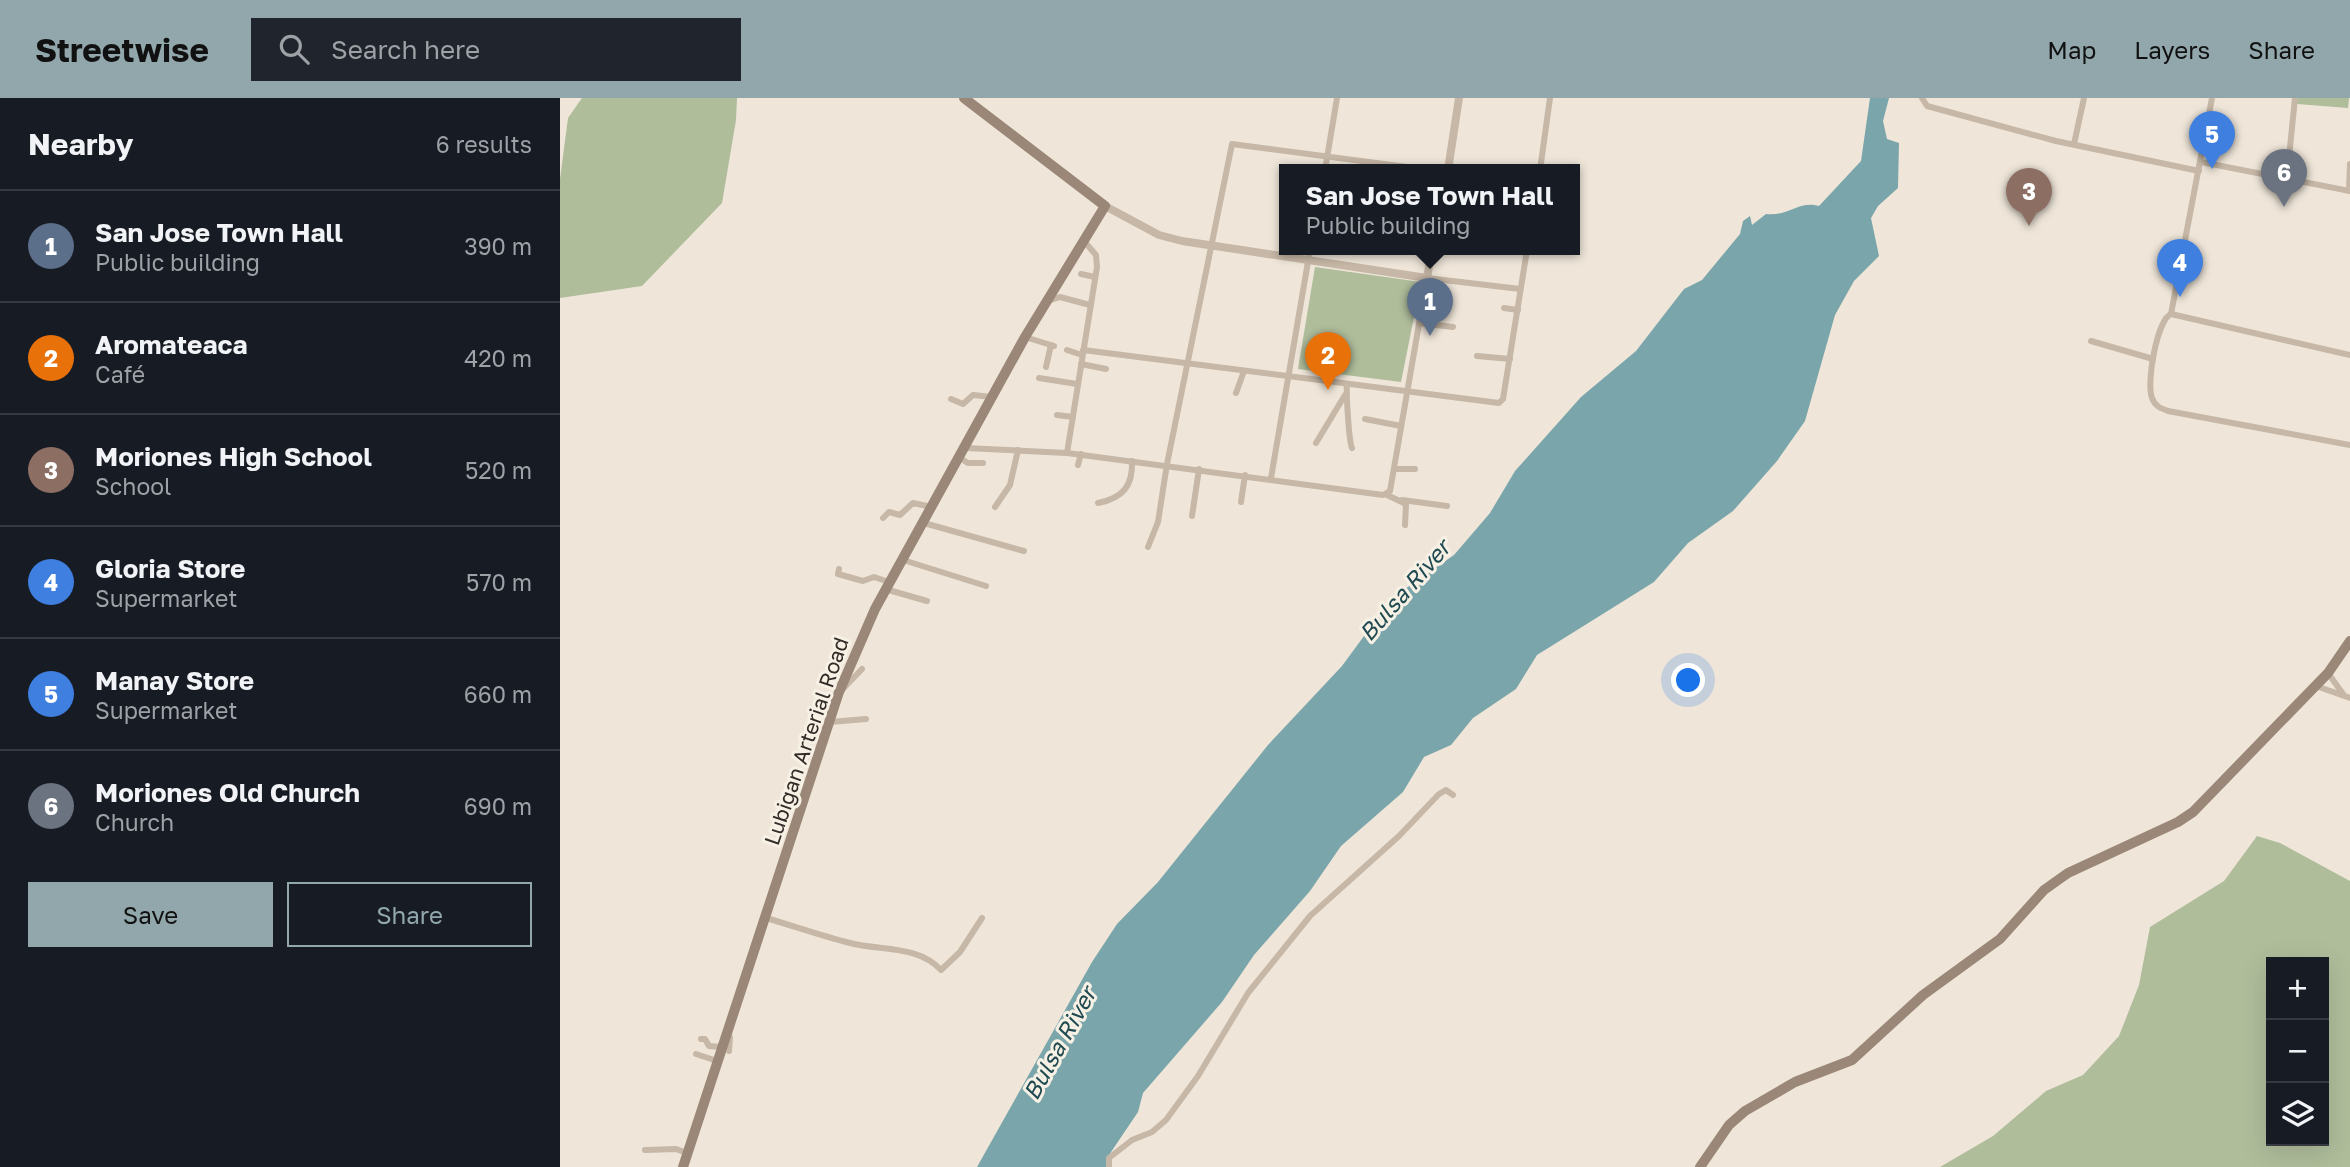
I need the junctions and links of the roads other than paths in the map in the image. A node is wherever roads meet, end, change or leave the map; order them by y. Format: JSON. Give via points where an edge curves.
{"nodes":[{"id":1,"x":964,"y":98,"type":"edge"},
{"id":2,"x":1337,"y":98,"type":"edge"},
{"id":3,"x":1459,"y":98,"type":"edge"},
{"id":4,"x":1550,"y":98,"type":"edge"},
{"id":5,"x":1922,"y":98,"type":"edge"},
{"id":6,"x":2084,"y":98,"type":"edge"},
{"id":7,"x":2212,"y":98,"type":"edge"},
{"id":8,"x":2295,"y":98,"type":"edge"},
{"id":9,"x":2074,"y":144,"type":"junction"},
{"id":10,"x":1328,"y":156,"type":"junction"},
{"id":11,"x":2201,"y":162,"type":"junction"},
{"id":12,"x":1326,"y":164,"type":"edge"},
{"id":13,"x":1386,"y":164,"type":"edge"},
{"id":14,"x":1449,"y":164,"type":"edge"},
{"id":15,"x":1540,"y":164,"type":"edge"},
{"id":16,"x":2350,"y":164,"type":"edge"},
{"id":17,"x":2199,"y":171,"type":"junction"},
{"id":18,"x":2287,"y":177,"type":"junction"},
{"id":19,"x":2349,"y":191,"type":"edge"},
{"id":20,"x":1105,"y":206,"type":"junction"},
{"id":21,"x":1083,"y":240,"type":"junction"},
{"id":22,"x":1210,"y":247,"type":"junction"},
{"id":23,"x":1279,"y":253,"type":"edge"},
{"id":24,"x":1309,"y":255,"type":"edge"},
{"id":25,"x":1431,"y":255,"type":"edge"},
{"id":26,"x":1526,"y":255,"type":"edge"},
{"id":27,"x":1080,"y":274,"type":"dead end"},
{"id":28,"x":1095,"y":276,"type":"junction"},
{"id":29,"x":1427,"y":278,"type":"junction"},
{"id":30,"x":1520,"y":289,"type":"junction"},
{"id":31,"x":1046,"y":303,"type":"junction"},
{"id":32,"x":1090,"y":305,"type":"junction"},
{"id":33,"x":1504,"y":308,"type":"dead end"},
{"id":34,"x":1518,"y":310,"type":"junction"},
{"id":35,"x":2171,"y":314,"type":"junction"},
{"id":36,"x":1419,"y":323,"type":"junction"},
{"id":37,"x":1453,"y":327,"type":"dead end"},
{"id":38,"x":1025,"y":337,"type":"junction"},
{"id":39,"x":2091,"y":341,"type":"dead end"},
{"id":40,"x":1067,"y":351,"type":"dead end"},
{"id":41,"x":1082,"y":353,"type":"junction"},
{"id":42,"x":2350,"y":355,"type":"edge"},
{"id":43,"x":1477,"y":356,"type":"dead end"},
{"id":44,"x":1510,"y":359,"type":"junction"},
{"id":45,"x":2152,"y":359,"type":"junction"},
{"id":46,"x":1188,"y":363,"type":"junction"},
{"id":47,"x":1080,"y":364,"type":"junction"},
{"id":48,"x":1046,"y":368,"type":"dead end"},
{"id":49,"x":1106,"y":369,"type":"dead end"},
{"id":50,"x":1244,"y":371,"type":"junction"},
{"id":51,"x":1287,"y":376,"type":"junction"},
{"id":52,"x":1039,"y":378,"type":"dead end"},
{"id":53,"x":1077,"y":384,"type":"junction"},
{"id":54,"x":1347,"y":384,"type":"junction"},
{"id":55,"x":977,"y":387,"type":"dead end"},
{"id":56,"x":1407,"y":392,"type":"junction"},
{"id":57,"x":1236,"y":393,"type":"dead end"},
{"id":58,"x":1346,"y":394,"type":"junction"},
{"id":59,"x":977,"y":395,"type":"junction"},
{"id":60,"x":992,"y":397,"type":"junction"},
{"id":61,"x":951,"y":399,"type":"dead end"},
{"id":62,"x":1057,"y":415,"type":"dead end"},
{"id":63,"x":1073,"y":417,"type":"junction"},
{"id":64,"x":1365,"y":419,"type":"dead end"},
{"id":65,"x":1401,"y":426,"type":"junction"},
{"id":66,"x":1317,"y":443,"type":"dead end"},
{"id":67,"x":2350,"y":445,"type":"edge"},
{"id":68,"x":966,"y":448,"type":"junction"},
{"id":69,"x":1352,"y":448,"type":"dead end"},
{"id":70,"x":1018,"y":450,"type":"junction"},
{"id":71,"x":1067,"y":453,"type":"junction"},
{"id":72,"x":1081,"y":454,"type":"junction"},
{"id":73,"x":960,"y":458,"type":"junction"},
{"id":74,"x":1132,"y":461,"type":"junction"},
{"id":75,"x":984,"y":463,"type":"dead end"},
{"id":76,"x":1167,"y":464,"type":"junction"},
{"id":77,"x":1078,"y":465,"type":"dead end"},
{"id":78,"x":1199,"y":469,"type":"junction"},
{"id":79,"x":1394,"y":469,"type":"junction"},
{"id":80,"x":1415,"y":469,"type":"dead end"},
{"id":81,"x":1245,"y":475,"type":"junction"},
{"id":82,"x":1271,"y":478,"type":"junction"},
{"id":83,"x":1387,"y":495,"type":"junction"},
{"id":84,"x":1402,"y":500,"type":"junction"},
{"id":85,"x":1241,"y":502,"type":"dead end"},
{"id":86,"x":1098,"y":503,"type":"dead end"},
{"id":87,"x":1447,"y":506,"type":"dead end"},
{"id":88,"x":932,"y":507,"type":"junction"},
{"id":89,"x":995,"y":508,"type":"dead end"},
{"id":90,"x":1192,"y":516,"type":"dead end"},
{"id":91,"x":883,"y":518,"type":"dead end"},
{"id":92,"x":924,"y":523,"type":"junction"},
{"id":93,"x":1405,"y":525,"type":"dead end"},
{"id":94,"x":1148,"y":547,"type":"dead end"},
{"id":95,"x":1024,"y":551,"type":"dead end"},
{"id":96,"x":903,"y":559,"type":"junction"},
{"id":97,"x":839,"y":569,"type":"dead end"},
{"id":98,"x":887,"y":586,"type":"junction"},
{"id":99,"x":986,"y":586,"type":"dead end"},
{"id":100,"x":927,"y":601,"type":"dead end"},
{"id":101,"x":2350,"y":641,"type":"edge"},
{"id":102,"x":862,"y":669,"type":"dead end"},
{"id":103,"x":2329,"y":673,"type":"junction"},
{"id":104,"x":2316,"y":685,"type":"junction"},
{"id":105,"x":839,"y":692,"type":"junction"},
{"id":106,"x":2347,"y":696,"type":"edge"},
{"id":107,"x":866,"y":719,"type":"dead end"},
{"id":108,"x":830,"y":722,"type":"junction"},
{"id":109,"x":1452,"y":795,"type":"dead end"},
{"id":110,"x":766,"y":918,"type":"junction"},
{"id":111,"x":982,"y":918,"type":"dead end"},
{"id":112,"x":768,"y":939,"type":"dead end"},
{"id":113,"x":755,"y":946,"type":"junction"},
{"id":114,"x":701,"y":1039,"type":"dead end"},
{"id":115,"x":725,"y":1049,"type":"junction"},
{"id":116,"x":696,"y":1054,"type":"dead end"},
{"id":117,"x":717,"y":1061,"type":"junction"},
{"id":118,"x":645,"y":1150,"type":"dead end"},
{"id":119,"x":687,"y":1153,"type":"junction"},
{"id":120,"x":682,"y":1167,"type":"edge"},
{"id":121,"x":1110,"y":1167,"type":"edge"},
{"id":122,"x":1700,"y":1167,"type":"edge"}],
"edges":[{"from":1,"to":20,"type":"main road"},
{"from":2,"to":10,"type":"street"},
{"from":3,"to":14,"type":"street"},
{"from":4,"to":15,"type":"street"},
{"from":5,"to":9,"type":"street","via":[[1927,106]]},
{"from":6,"to":9,"type":"street"},
{"from":7,"to":11,"type":"street"},
{"from":8,"to":18,"type":"street"},
{"from":9,"to":17,"type":"street"},
{"from":10,"to":12,"type":"street"},
{"from":10,"to":13,"type":"street"},
{"from":10,"to":22,"type":"street","via":[[1232,144]]},
{"from":11,"to":17,"type":"street"},
{"from":11,"to":18,"type":"street"},
{"from":16,"to":19,"type":"street"},
{"from":17,"to":35,"type":"street"},
{"from":18,"to":19,"type":"street"},
{"from":20,"to":21,"type":"main road","name":"Lubigan Arterial Road"},
{"from":20,"to":22,"type":"street","via":[[1159,235]]},
{"from":21,"to":28,"type":"street","via":[[1096,255]]},
{"from":21,"to":31,"type":"main road","name":"Lubigan Arterial Road"},
{"from":22,"to":23,"type":"street"},
{"from":22,"to":46,"type":"street"},
{"from":24,"to":29,"type":"street"},
{"from":24,"to":51,"type":"street"},
{"from":25,"to":29,"type":"street"},
{"from":26,"to":30,"type":"street"},
{"from":27,"to":28,"type":"street"},
{"from":28,"to":32,"type":"street"},
{"from":29,"to":30,"type":"street"},
{"from":29,"to":36,"type":"street"},
{"from":30,"to":34,"type":"street"},
{"from":31,"to":32,"type":"street","via":[[1060,296]]},
{"from":31,"to":38,"type":"main road","name":"Lubigan Arterial Road"},
{"from":32,"to":41,"type":"street"},
{"from":33,"to":34,"type":"street"},
{"from":34,"to":44,"type":"street"},
{"from":35,"to":42,"type":"street"},
{"from":35,"to":45,"type":"street","via":[[2163,321]]},
{"from":36,"to":37,"type":"street"},
{"from":36,"to":56,"type":"street"},
{"from":38,"to":48,"type":"street","via":[[1053,346]]},
{"from":38,"to":60,"type":"main road","name":"Lubigan Arterial Road"},
{"from":39,"to":45,"type":"street"},
{"from":40,"to":41,"type":"street"},
{"from":41,"to":46,"type":"street"},
{"from":41,"to":47,"type":"street"},
{"from":43,"to":44,"type":"street"},
{"from":44,"to":56,"type":"street","via":[[1499,403]]},
{"from":45,"to":67,"type":"street","via":[[2150,391],[2157,407]]},
{"from":46,"to":50,"type":"street"},
{"from":46,"to":76,"type":"street"},
{"from":47,"to":49,"type":"street"},
{"from":47,"to":53,"type":"street"},
{"from":50,"to":51,"type":"street"},
{"from":50,"to":57,"type":"street"},
{"from":51,"to":54,"type":"street"},
{"from":51,"to":82,"type":"street"},
{"from":52,"to":53,"type":"street"},
{"from":53,"to":63,"type":"street"},
{"from":54,"to":56,"type":"street"},
{"from":54,"to":58,"type":"street"},
{"from":55,"to":59,"type":"street"},
{"from":56,"to":65,"type":"street"},
{"from":58,"to":66,"type":"street"},
{"from":58,"to":69,"type":"street"},
{"from":59,"to":60,"type":"street"},
{"from":59,"to":61,"type":"street","via":[[963,404]]},
{"from":60,"to":68,"type":"main road","name":"Lubigan Arterial Road"},
{"from":62,"to":63,"type":"street"},
{"from":63,"to":71,"type":"street"},
{"from":64,"to":65,"type":"street"},
{"from":65,"to":79,"type":"street"},
{"from":68,"to":70,"type":"street"},
{"from":68,"to":73,"type":"main road","name":"Lubigan Arterial Road"},
{"from":70,"to":71,"type":"street"},
{"from":70,"to":89,"type":"street","via":[[1010,485]]},
{"from":71,"to":72,"type":"street"},
{"from":72,"to":74,"type":"street"},
{"from":72,"to":77,"type":"street"},
{"from":73,"to":75,"type":"street"},
{"from":73,"to":88,"type":"main road","name":"Lubigan Arterial Road"},
{"from":74,"to":76,"type":"street"},
{"from":74,"to":86,"type":"street","via":[[1131,478],[1123,494]]},
{"from":76,"to":78,"type":"street"},
{"from":76,"to":94,"type":"street","via":[[1158,522]]},
{"from":78,"to":81,"type":"street"},
{"from":78,"to":90,"type":"street"},
{"from":79,"to":80,"type":"street"},
{"from":79,"to":83,"type":"street"},
{"from":81,"to":82,"type":"street"},
{"from":81,"to":85,"type":"street"},
{"from":82,"to":83,"type":"street"},
{"from":83,"to":84,"type":"street"},
{"from":84,"to":87,"type":"street"},
{"from":84,"to":93,"type":"street","via":[[1407,509]]},
{"from":88,"to":91,"type":"street","via":[[913,503],[900,515],[889,512]]},
{"from":88,"to":92,"type":"main road","name":"Lubigan Arterial Road"},
{"from":92,"to":95,"type":"street"},
{"from":92,"to":96,"type":"main road","name":"Lubigan Arterial Road"},
{"from":96,"to":98,"type":"main road","name":"Lubigan Arterial Road"},
{"from":96,"to":99,"type":"street"},
{"from":97,"to":98,"type":"street","via":[[844,577],[874,577]]},
{"from":98,"to":100,"type":"street"},
{"from":98,"to":105,"type":"main road","name":"Lubigan Arterial Road"},
{"from":101,"to":103,"type":"main road"},
{"from":102,"to":105,"type":"street"},
{"from":103,"to":104,"type":"main road"},
{"from":103,"to":106,"type":"street"},
{"from":104,"to":106,"type":"street"},
{"from":104,"to":122,"type":"main road","via":[[2193,812],[2068,873],[2043,890],[1993,945],[1923,995],[1852,1060],[1795,1082],[1745,1111],[1729,1125]]},
{"from":105,"to":108,"type":"main road","name":"Lubigan Arterial Road"},
{"from":107,"to":108,"type":"street"},
{"from":108,"to":110,"type":"main road","name":"Lubigan Arterial Road"},
{"from":109,"to":121,"type":"street","via":[[1446,790],[1439,794],[1310,916],[1248,993],[1199,1076],[1166,1120],[1110,1158]]},
{"from":110,"to":111,"type":"street","via":[[852,944],[928,957],[941,970],[953,961]]},
{"from":110,"to":113,"type":"main road","name":"Lubigan Arterial Road"},
{"from":112,"to":113,"type":"street"},
{"from":113,"to":115,"type":"main road","name":"Lubigan Arterial Road","via":[[725,1035]]},
{"from":114,"to":115,"type":"street"},
{"from":115,"to":117,"type":"main road","name":"Lubigan Arterial Road"},
{"from":116,"to":117,"type":"street"},
{"from":117,"to":119,"type":"main road","name":"Lubigan Arterial Road"},
{"from":118,"to":119,"type":"street"},
{"from":119,"to":120,"type":"main road","name":"Lubigan Arterial Road"}]}
